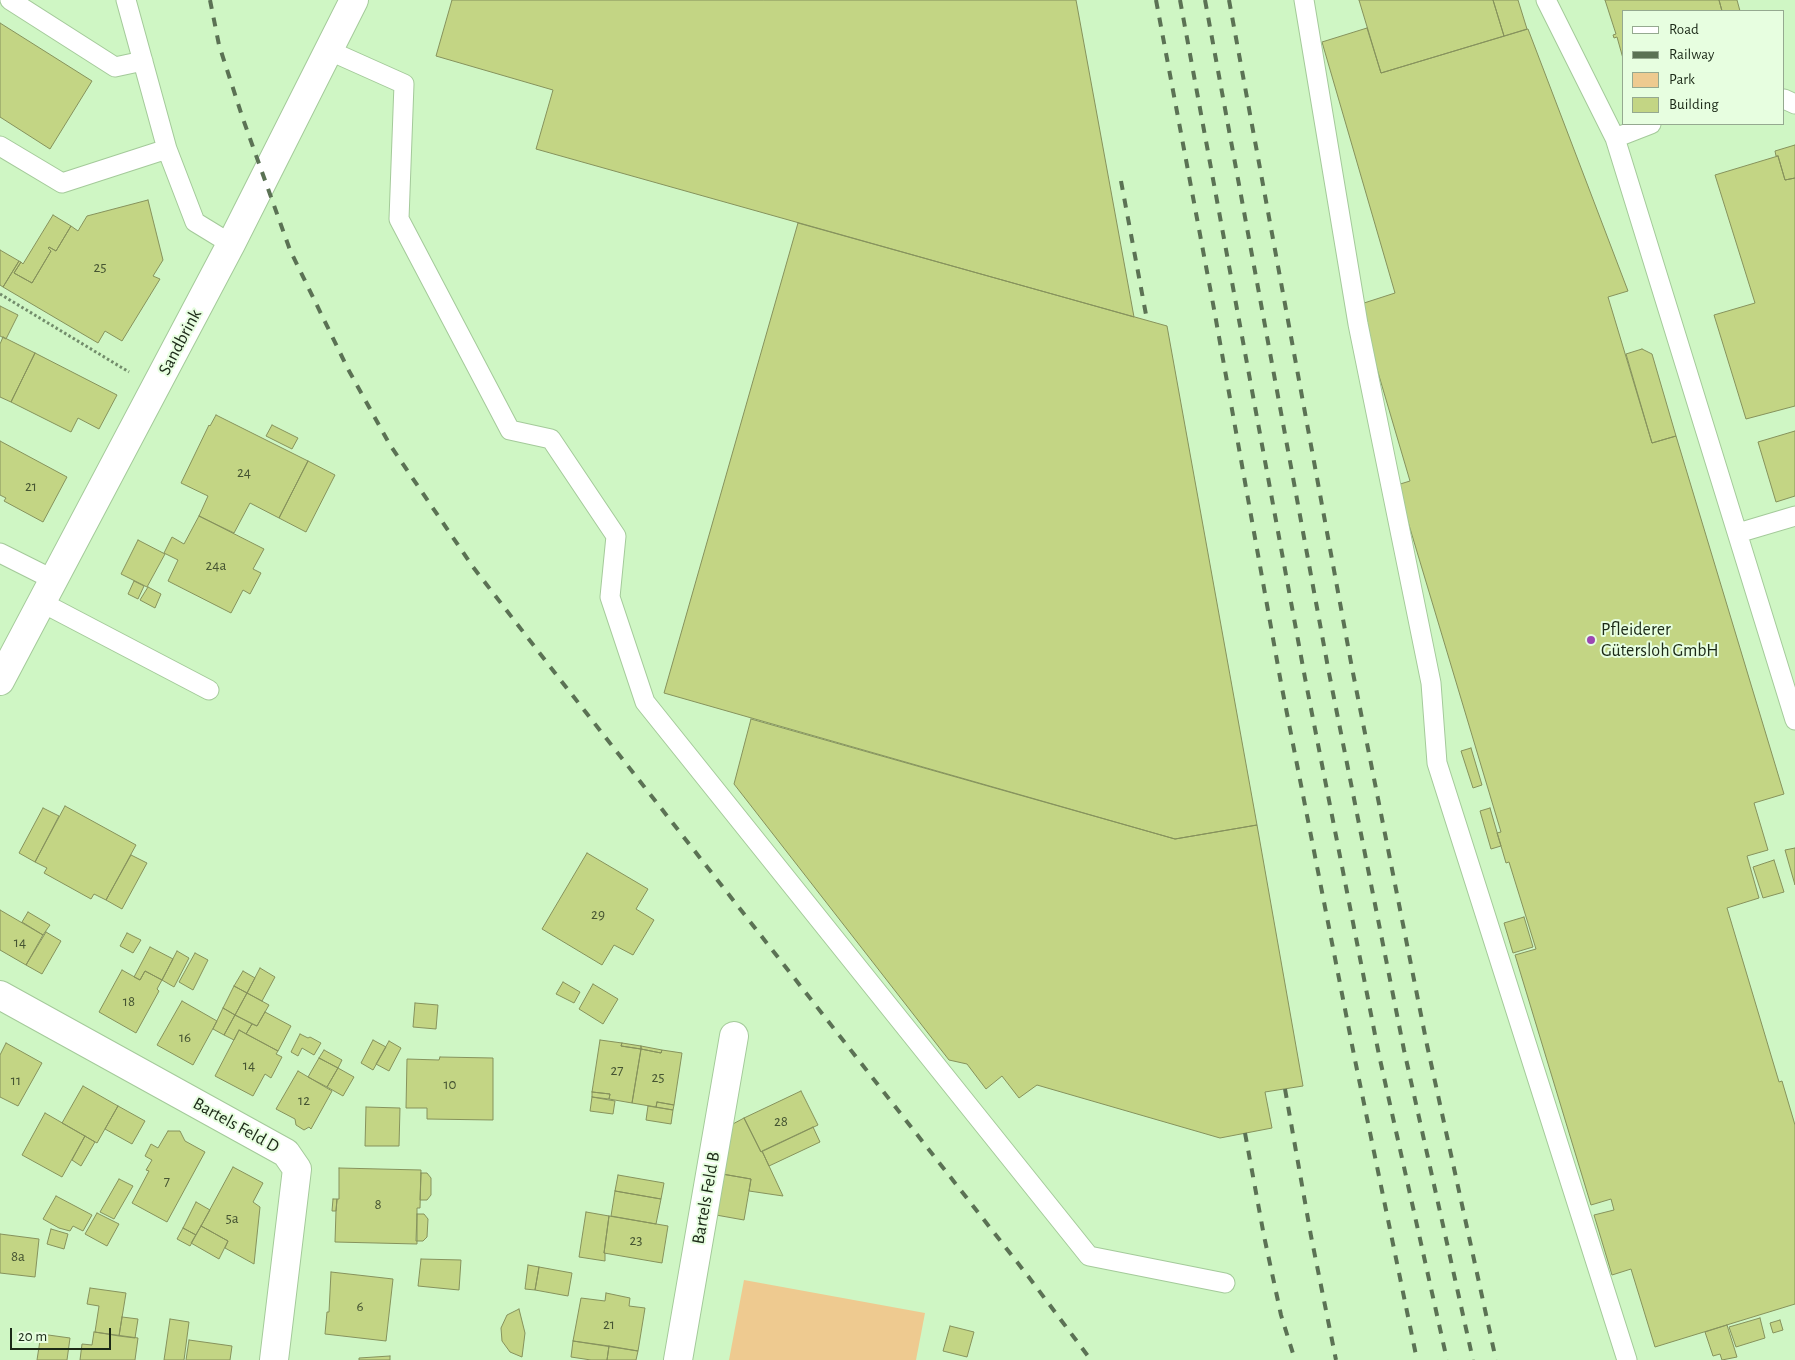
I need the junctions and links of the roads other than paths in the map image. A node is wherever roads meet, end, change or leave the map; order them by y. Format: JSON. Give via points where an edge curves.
{"nodes":[{"id":1,"x":10,"y":0,"type":"edge"},
{"id":2,"x":126,"y":0,"type":"edge"},
{"id":3,"x":354,"y":0,"type":"edge"},
{"id":4,"x":1304,"y":0,"type":"edge"},
{"id":5,"x":1546,"y":0,"type":"edge"},
{"id":6,"x":328,"y":50,"type":"junction"},
{"id":7,"x":143,"y":60,"type":"junction"},
{"id":8,"x":1648,"y":125,"type":"edge"},
{"id":9,"x":1615,"y":138,"type":"junction"},
{"id":10,"x":0,"y":146,"type":"edge"},
{"id":11,"x":167,"y":149,"type":"junction"},
{"id":12,"x":232,"y":244,"type":"junction"},
{"id":13,"x":1795,"y":516,"type":"edge"},
{"id":14,"x":1738,"y":533,"type":"junction"},
{"id":15,"x":0,"y":553,"type":"edge"},
{"id":16,"x":48,"y":591,"type":"junction"},
{"id":17,"x":0,"y":682,"type":"edge"},
{"id":18,"x":209,"y":690,"type":"dead end"},
{"id":19,"x":1795,"y":720,"type":"edge"},
{"id":20,"x":0,"y":995,"type":"edge"},
{"id":21,"x":734,"y":1036,"type":"dead end"},
{"id":22,"x":1225,"y":1283,"type":"dead end"},
{"id":23,"x":274,"y":1360,"type":"edge"},
{"id":24,"x":678,"y":1360,"type":"edge"},
{"id":25,"x":1627,"y":1360,"type":"edge"}],
"edges":[{"from":1,"to":7,"type":"lane","via":[[116,67]]},
{"from":2,"to":7,"type":"lane"},
{"from":3,"to":6,"type":"street","name":"Sandbrink"},
{"from":4,"to":25,"type":"lane","via":[[1358,324],[1431,683],[1437,763]]},
{"from":5,"to":9,"type":"lane"},
{"from":6,"to":12,"type":"street","name":"Sandbrink"},
{"from":6,"to":22,"type":"lane","via":[[404,84],[399,219],[510,430],[551,439],[616,536],[610,597],[645,702],[1089,1256]]},
{"from":7,"to":11,"type":"lane"},
{"from":8,"to":9,"type":"lane"},
{"from":9,"to":14,"type":"lane"},
{"from":10,"to":11,"type":"lane","via":[[62,184]]},
{"from":11,"to":12,"type":"lane","via":[[195,222]]},
{"from":12,"to":16,"type":"street","name":"Sandbrink"},
{"from":13,"to":14,"type":"lane"},
{"from":14,"to":19,"type":"lane"},
{"from":15,"to":16,"type":"lane"},
{"from":16,"to":17,"type":"street","name":"Sandbrink"},
{"from":16,"to":18,"type":"lane"},
{"from":20,"to":23,"type":"street","name":"Bartels Feld D","via":[[286,1153],[297,1169]]},
{"from":21,"to":24,"type":"street","name":"Bartels Feld B"}]}
